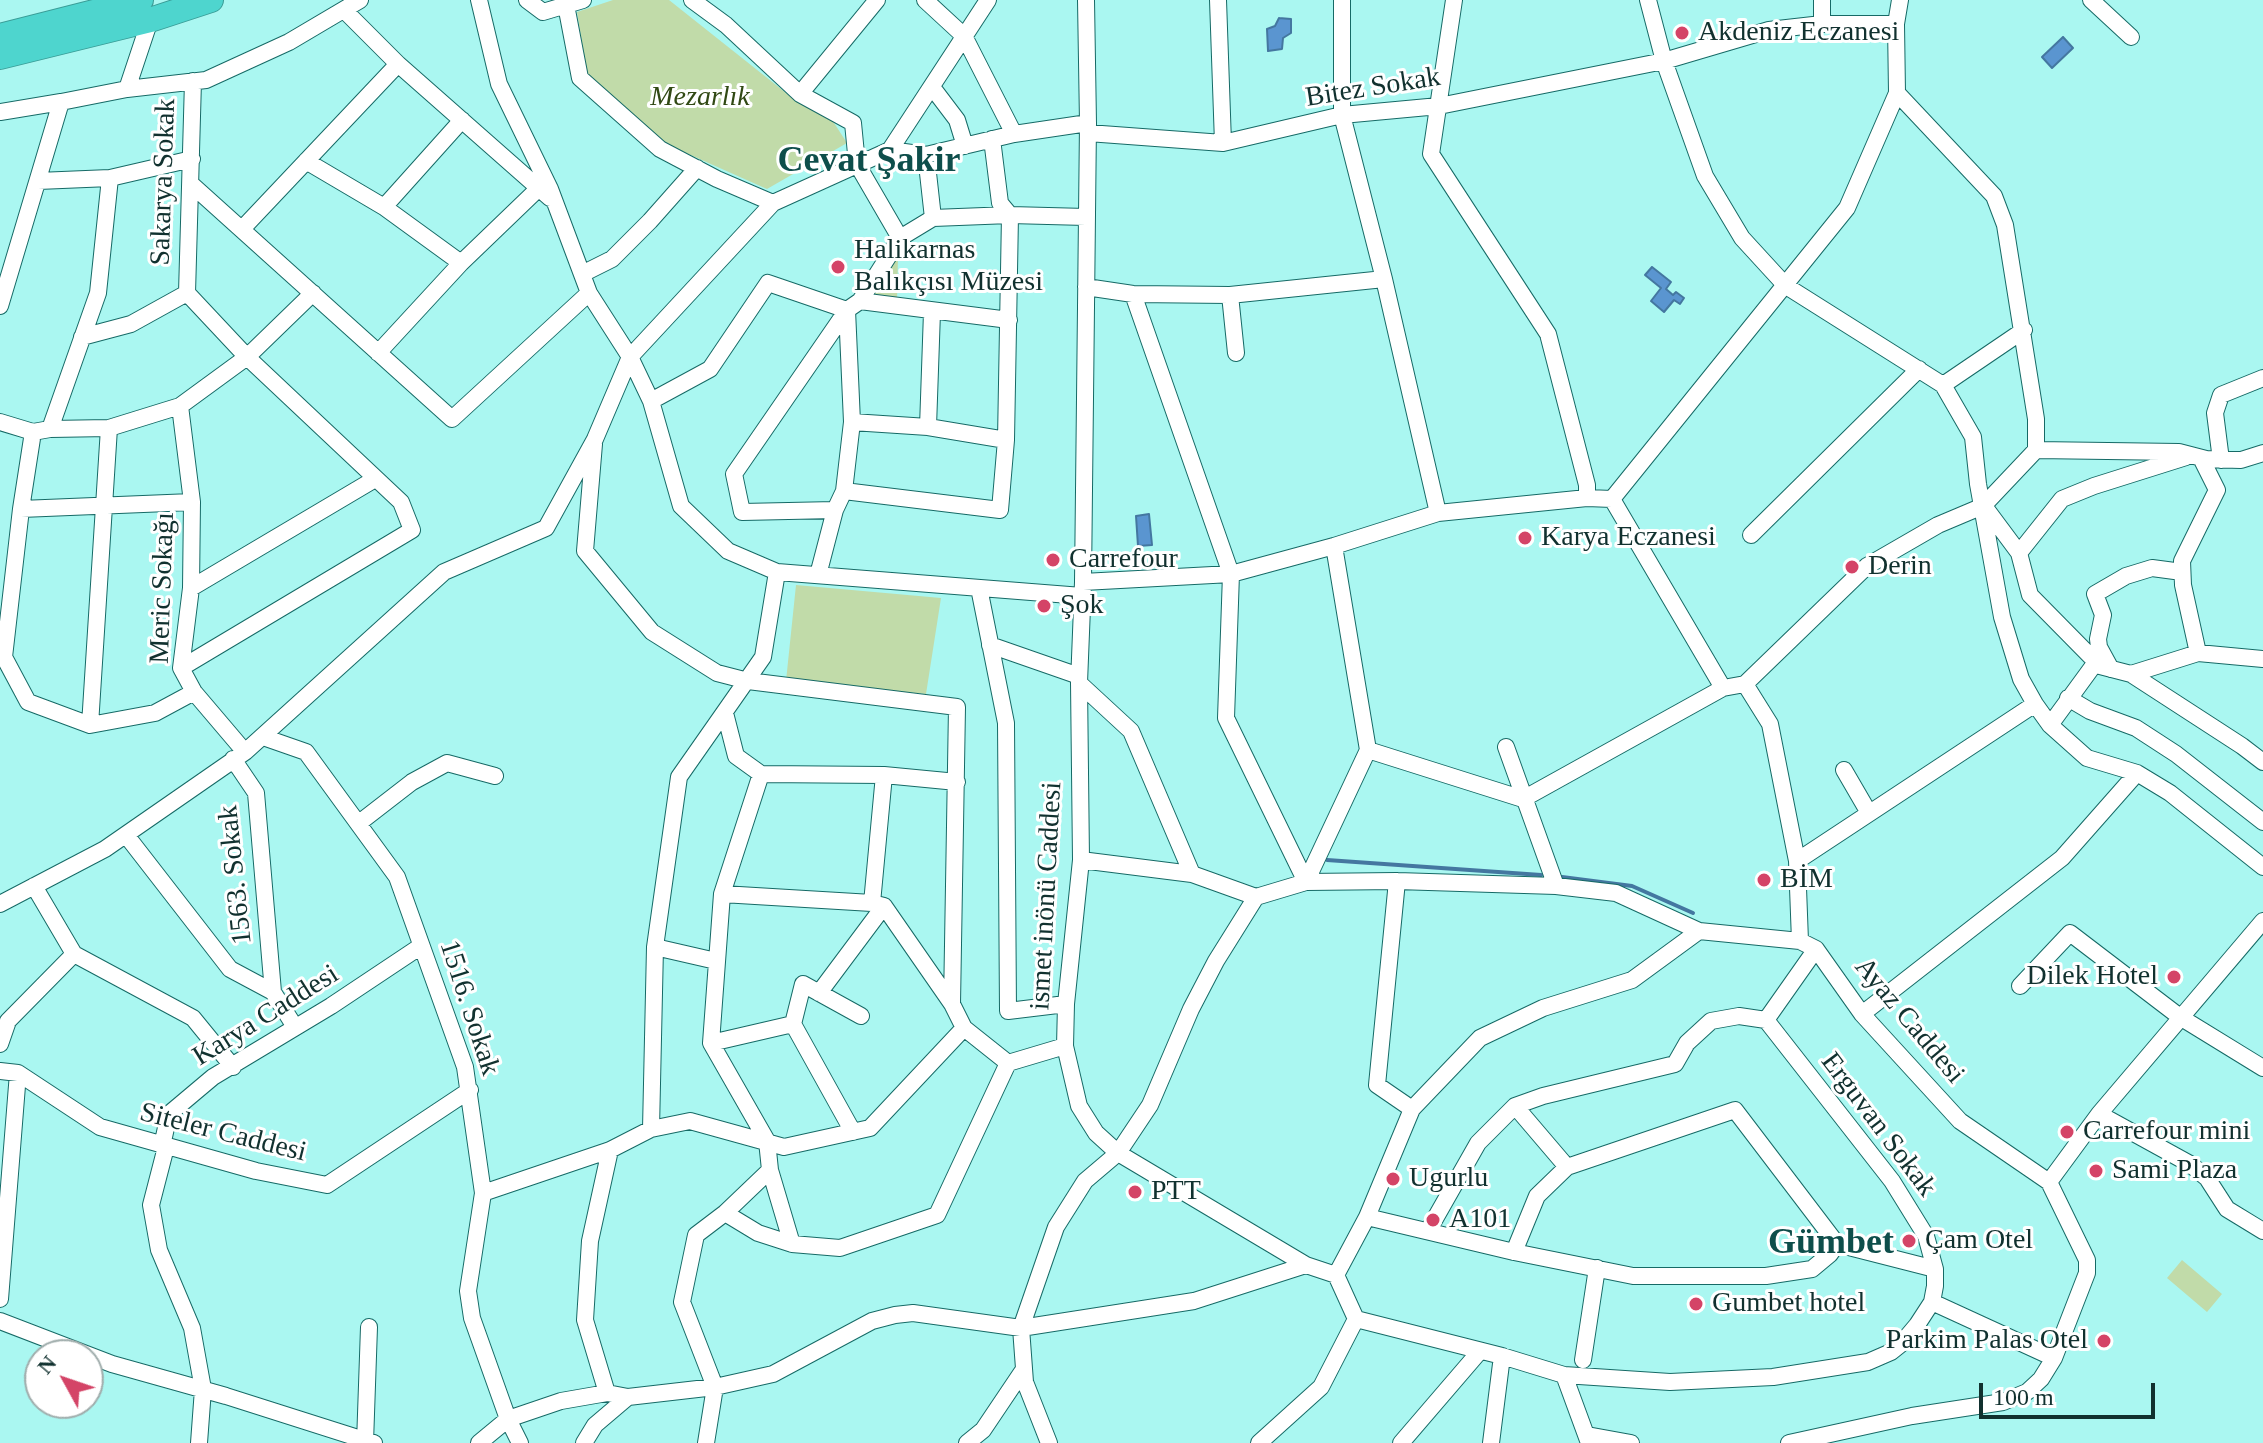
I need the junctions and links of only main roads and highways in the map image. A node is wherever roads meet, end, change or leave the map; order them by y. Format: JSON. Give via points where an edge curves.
{"nodes":[{"id":1,"x":211,"y":0,"type":"edge"},
{"id":2,"x":145,"y":10,"type":"edge"},
{"id":3,"x":0,"y":36,"type":"edge"},
{"id":4,"x":0,"y":57,"type":"edge"}],
"edges":[{"from":1,"to":2,"type":"highway"},
{"from":2,"to":3,"type":"highway"},
{"from":2,"to":4,"type":"highway"}]}
